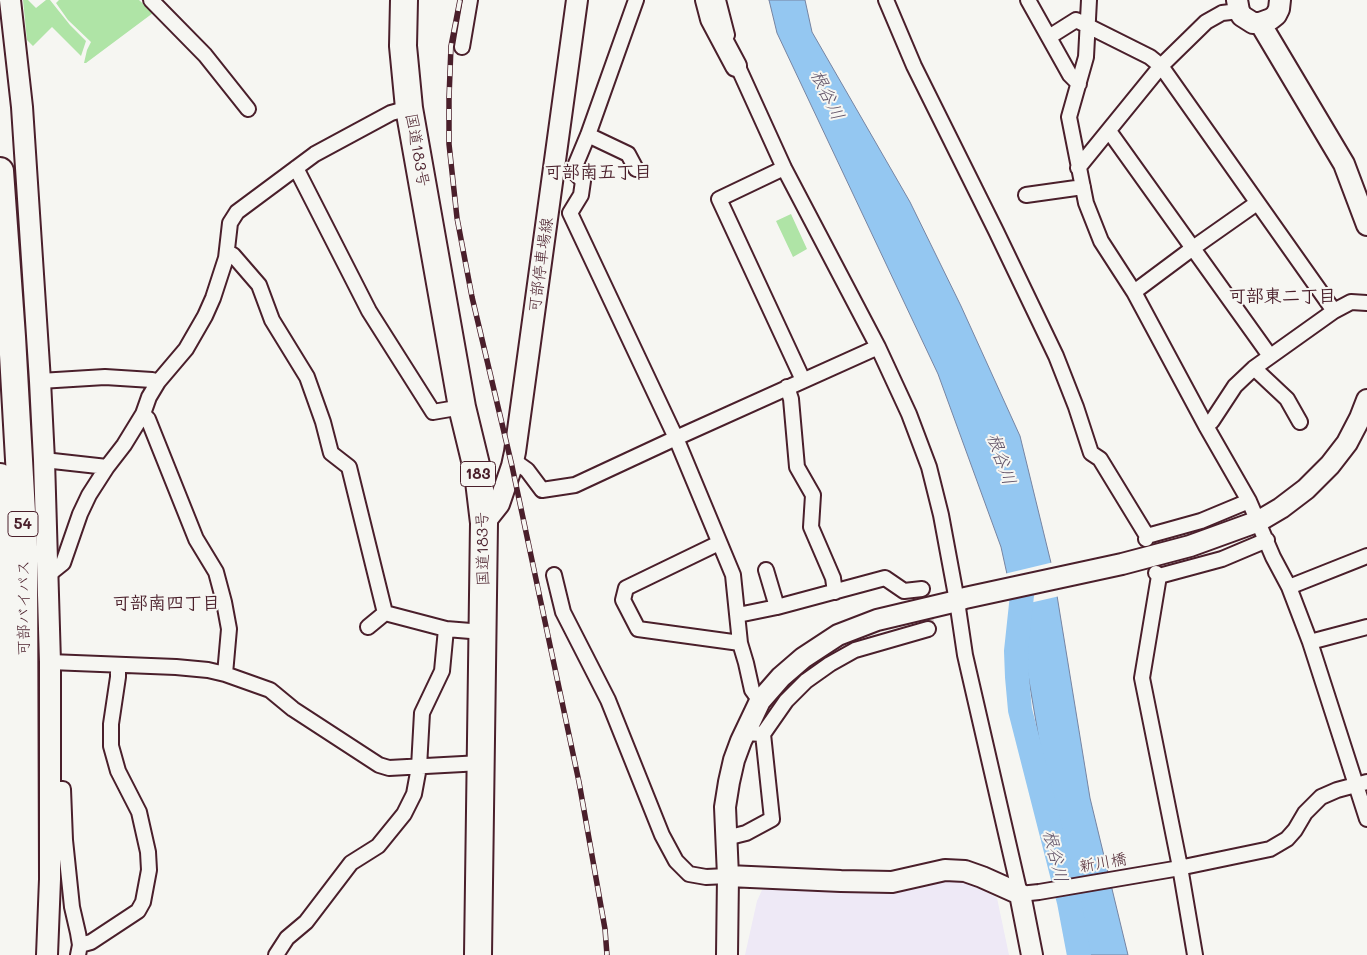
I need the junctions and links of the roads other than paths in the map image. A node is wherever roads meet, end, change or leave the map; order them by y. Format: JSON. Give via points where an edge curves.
{"nodes":[{"id":1,"x":10,"y":0,"type":"edge"},
{"id":2,"x":151,"y":0,"type":"edge"},
{"id":3,"x":404,"y":0,"type":"edge"},
{"id":4,"x":470,"y":0,"type":"edge"},
{"id":5,"x":577,"y":0,"type":"edge"},
{"id":6,"x":636,"y":0,"type":"edge"},
{"id":7,"x":706,"y":0,"type":"edge"},
{"id":8,"x":718,"y":0,"type":"edge"},
{"id":9,"x":886,"y":0,"type":"edge"},
{"id":10,"x":1028,"y":0,"type":"edge"},
{"id":11,"x":1089,"y":0,"type":"edge"},
{"id":12,"x":1280,"y":0,"type":"edge"},
{"id":13,"x":1238,"y":5,"type":"edge"},
{"id":14,"x":1260,"y":23,"type":"junction"},
{"id":15,"x":1087,"y":24,"type":"junction"},
{"id":16,"x":1049,"y":37,"type":"junction"},
{"id":17,"x":462,"y":47,"type":"dead end"},
{"id":18,"x":736,"y":66,"type":"junction"},
{"id":19,"x":1161,"y":66,"type":"junction"},
{"id":20,"x":1079,"y":84,"type":"junction"},
{"id":21,"x":409,"y":108,"type":"junction"},
{"id":22,"x":248,"y":109,"type":"dead end"},
{"id":23,"x":1109,"y":131,"type":"junction"},
{"id":24,"x":588,"y":135,"type":"junction"},
{"id":25,"x":296,"y":168,"type":"junction"},
{"id":26,"x":784,"y":168,"type":"junction"},
{"id":27,"x":1078,"y":168,"type":"junction"},
{"id":28,"x":636,"y":169,"type":"dead end"},
{"id":29,"x":0,"y":171,"type":"edge"},
{"id":30,"x":1083,"y":187,"type":"junction"},
{"id":31,"x":1026,"y":195,"type":"dead end"},
{"id":32,"x":1256,"y":203,"type":"junction"},
{"id":33,"x":1367,"y":225,"type":"edge"},
{"id":34,"x":1192,"y":248,"type":"junction"},
{"id":35,"x":227,"y":252,"type":"junction"},
{"id":36,"x":1134,"y":292,"type":"junction"},
{"id":37,"x":1367,"y":303,"type":"edge"},
{"id":38,"x":1334,"y":312,"type":"junction"},
{"id":39,"x":878,"y":347,"type":"junction"},
{"id":40,"x":1270,"y":356,"type":"junction"},
{"id":41,"x":1254,"y":368,"type":"junction"},
{"id":42,"x":803,"y":380,"type":"junction"},
{"id":43,"x":40,"y":381,"type":"junction"},
{"id":44,"x":158,"y":382,"type":"junction"},
{"id":45,"x":787,"y":387,"type":"junction"},
{"id":46,"x":1367,"y":400,"type":"edge"},
{"id":47,"x":462,"y":407,"type":"junction"},
{"id":48,"x":143,"y":414,"type":"junction"},
{"id":49,"x":1300,"y":422,"type":"dead end"},
{"id":50,"x":1206,"y":426,"type":"junction"},
{"id":51,"x":676,"y":438,"type":"junction"},
{"id":52,"x":44,"y":460,"type":"junction"},
{"id":53,"x":513,"y":460,"type":"junction"},
{"id":54,"x":107,"y":467,"type":"junction"},
{"id":55,"x":0,"y":477,"type":"edge"},
{"id":56,"x":1249,"y":501,"type":"junction"},
{"id":57,"x":484,"y":523,"type":"junction"},
{"id":58,"x":1263,"y":530,"type":"junction"},
{"id":59,"x":719,"y":544,"type":"junction"},
{"id":60,"x":1367,"y":556,"type":"edge"},
{"id":61,"x":766,"y":570,"type":"dead end"},
{"id":62,"x":48,"y":575,"type":"junction"},
{"id":63,"x":554,"y":575,"type":"dead end"},
{"id":64,"x":1289,"y":587,"type":"junction"},
{"id":65,"x":922,"y":589,"type":"dead end"},
{"id":66,"x":835,"y":592,"type":"junction"},
{"id":67,"x":961,"y":600,"type":"junction"},
{"id":68,"x":776,"y":607,"type":"junction"},
{"id":69,"x":386,"y":613,"type":"junction"},
{"id":70,"x":738,"y":615,"type":"junction"},
{"id":71,"x":368,"y":627,"type":"dead end"},
{"id":72,"x":1367,"y":627,"type":"edge"},
{"id":73,"x":446,"y":629,"type":"junction"},
{"id":74,"x":928,"y":629,"type":"dead end"},
{"id":75,"x":483,"y":632,"type":"junction"},
{"id":76,"x":1310,"y":642,"type":"junction"},
{"id":77,"x":740,"y":644,"type":"junction"},
{"id":78,"x":50,"y":662,"type":"junction"},
{"id":79,"x":118,"y":665,"type":"junction"},
{"id":80,"x":225,"y":674,"type":"junction"},
{"id":81,"x":760,"y":701,"type":"junction"},
{"id":82,"x":754,"y":734,"type":"junction"},
{"id":83,"x":481,"y":762,"type":"junction"},
{"id":84,"x":419,"y":767,"type":"junction"},
{"id":85,"x":1361,"y":784,"type":"edge"},
{"id":86,"x":1367,"y":819,"type":"edge"},
{"id":87,"x":726,"y":838,"type":"junction"},
{"id":88,"x":57,"y":839,"type":"junction"},
{"id":89,"x":1177,"y":868,"type":"junction"},
{"id":90,"x":728,"y":876,"type":"junction"},
{"id":91,"x":1030,"y":893,"type":"junction"},
{"id":92,"x":79,"y":950,"type":"edge"},
{"id":93,"x":3,"y":955,"type":"edge"},
{"id":94,"x":22,"y":955,"type":"edge"},
{"id":95,"x":47,"y":955,"type":"edge"},
{"id":96,"x":276,"y":955,"type":"edge"},
{"id":97,"x":478,"y":955,"type":"edge"},
{"id":98,"x":727,"y":955,"type":"edge"},
{"id":99,"x":1032,"y":955,"type":"edge"},
{"id":100,"x":1195,"y":955,"type":"edge"}],
"edges":[{"from":1,"to":43,"type":"street","via":[[22,107]]},
{"from":2,"to":22,"type":"street","via":[[204,55]]},
{"from":3,"to":21,"type":"highway","name":"国道183号","number":"183","via":[[403,46]]},
{"from":4,"to":17,"type":"street"},
{"from":5,"to":53,"type":"street","name":"可部停車場線"},
{"from":6,"to":24,"type":"street"},
{"from":7,"to":18,"type":"street","via":[[711,18]]},
{"from":8,"to":18,"type":"street"},
{"from":9,"to":56,"type":"street","via":[[914,66],[1056,356],[1091,452],[1100,459],[1146,538],[1201,521]]},
{"from":10,"to":16,"type":"street"},
{"from":11,"to":15,"type":"street"},
{"from":12,"to":14,"type":"street","via":[[1276,15]]},
{"from":13,"to":14,"type":"street","via":[[1247,20]]},
{"from":13,"to":19,"type":"street","via":[[1206,22]]},
{"from":14,"to":33,"type":"street","via":[[1344,164]]},
{"from":15,"to":16,"type":"street","via":[[1076,20]]},
{"from":15,"to":19,"type":"street"},
{"from":15,"to":20,"type":"street","via":[[1086,57]]},
{"from":16,"to":20,"type":"street","via":[[1070,75]]},
{"from":18,"to":26,"type":"street"},
{"from":19,"to":23,"type":"street"},
{"from":19,"to":32,"type":"street"},
{"from":20,"to":27,"type":"street","via":[[1069,117]]},
{"from":21,"to":25,"type":"street","via":[[391,113],[315,154]]},
{"from":21,"to":47,"type":"highway","name":"国道183号","number":"183"},
{"from":23,"to":27,"type":"street"},
{"from":23,"to":34,"type":"street"},
{"from":24,"to":28,"type":"street","via":[[628,154]]},
{"from":24,"to":51,"type":"street","via":[[573,172],[583,181],[581,196],[570,213]]},
{"from":25,"to":35,"type":"street","via":[[237,212],[230,223]]},
{"from":25,"to":47,"type":"street","via":[[369,311],[433,412]]},
{"from":26,"to":39,"type":"street"},
{"from":26,"to":42,"type":"street","via":[[719,199]]},
{"from":27,"to":30,"type":"street"},
{"from":29,"to":94,"type":"highway","name":"可部バイパス","number":"54","via":[[24,547],[25,878]]},
{"from":30,"to":31,"type":"street"},
{"from":30,"to":36,"type":"street","via":[[1101,241]]},
{"from":32,"to":34,"type":"street"},
{"from":32,"to":38,"type":"street"},
{"from":34,"to":36,"type":"street"},
{"from":34,"to":40,"type":"street"},
{"from":35,"to":44,"type":"street","via":[[205,316],[186,349]]},
{"from":35,"to":69,"type":"street","via":[[259,285],[272,320],[306,377],[331,452],[349,467]]},
{"from":36,"to":50,"type":"street"},
{"from":37,"to":38,"type":"street","via":[[1351,302]]},
{"from":38,"to":40,"type":"street"},
{"from":39,"to":42,"type":"street"},
{"from":39,"to":67,"type":"street","via":[[929,467]]},
{"from":40,"to":41,"type":"street"},
{"from":41,"to":49,"type":"street","via":[[1287,399]]},
{"from":41,"to":50,"type":"street","via":[[1235,386]]},
{"from":42,"to":45,"type":"street"},
{"from":43,"to":44,"type":"street","via":[[105,376]]},
{"from":43,"to":52,"type":"street"},
{"from":44,"to":48,"type":"street"},
{"from":45,"to":51,"type":"street"},
{"from":45,"to":66,"type":"street","via":[[797,467],[813,494],[811,527],[833,578]]},
{"from":46,"to":58,"type":"street","via":[[1347,443],[1330,465],[1281,508]]},
{"from":47,"to":57,"type":"highway","name":"国道183号","number":"183","via":[[478,473]]},
{"from":48,"to":54,"type":"street"},
{"from":48,"to":80,"type":"street","via":[[148,419],[196,539],[216,572],[229,629]]},
{"from":50,"to":56,"type":"street"},
{"from":51,"to":53,"type":"street","via":[[575,485],[542,490],[527,470]]},
{"from":51,"to":59,"type":"street"},
{"from":52,"to":54,"type":"street"},
{"from":52,"to":62,"type":"street"},
{"from":53,"to":57,"type":"street","name":"可部停車場線","via":[[499,504]]},
{"from":54,"to":62,"type":"street","via":[[80,514],[63,563]]},
{"from":55,"to":93,"type":"highway","name":"可部バイパス","number":"54","via":[[6,749]]},
{"from":56,"to":58,"type":"street"},
{"from":57,"to":75,"type":"highway","name":"国道183号","number":"183"},
{"from":58,"to":64,"type":"street"},
{"from":58,"to":67,"type":"street"},
{"from":58,"to":89,"type":"street","via":[[1222,559],[1158,574],[1142,678]]},
{"from":59,"to":70,"type":"street","via":[[733,574]]},
{"from":59,"to":77,"type":"street","via":[[626,588],[623,600],[638,629]]},
{"from":60,"to":64,"type":"street"},
{"from":61,"to":68,"type":"street"},
{"from":62,"to":78,"type":"street"},
{"from":63,"to":90,"type":"street","via":[[563,612],[608,700],[662,835],[676,861],[689,874]]},
{"from":64,"to":76,"type":"street"},
{"from":65,"to":66,"type":"street","via":[[904,591],[885,578]]},
{"from":66,"to":68,"type":"street"},
{"from":67,"to":81,"type":"street","via":[[877,620],[838,635],[802,658]]},
{"from":67,"to":91,"type":"street","via":[[1018,853]]},
{"from":68,"to":70,"type":"street"},
{"from":69,"to":71,"type":"street"},
{"from":69,"to":73,"type":"street"},
{"from":70,"to":77,"type":"street"},
{"from":72,"to":76,"type":"street"},
{"from":73,"to":75,"type":"street"},
{"from":73,"to":84,"type":"street","via":[[442,671],[422,713]]},
{"from":74,"to":82,"type":"street","via":[[855,650],[830,664],[806,681]]},
{"from":75,"to":83,"type":"highway","name":"国道183号","number":"183"},
{"from":76,"to":85,"type":"street"},
{"from":77,"to":81,"type":"street","via":[[752,690]]},
{"from":78,"to":79,"type":"street"},
{"from":78,"to":88,"type":"street","via":[[50,789]]},
{"from":79,"to":80,"type":"street","via":[[176,666]]},
{"from":79,"to":92,"type":"street","via":[[111,746],[118,771],[139,812],[149,870],[138,911]]},
{"from":80,"to":84,"type":"street","via":[[270,690],[293,709],[379,765]]},
{"from":81,"to":82,"type":"street"},
{"from":82,"to":87,"type":"street","via":[[734,760],[725,808]]},
{"from":82,"to":87,"type":"street","via":[[772,819],[746,833]]},
{"from":83,"to":84,"type":"street"},
{"from":83,"to":97,"type":"highway","name":"国道183号","number":"183"},
{"from":84,"to":96,"type":"street","via":[[414,794],[404,814],[378,846],[351,863]]},
{"from":85,"to":86,"type":"street"},
{"from":85,"to":89,"type":"street","name":"新川橋","via":[[1320,797],[1287,839],[1270,849]]},
{"from":87,"to":90,"type":"street"},
{"from":88,"to":92,"type":"street"},
{"from":88,"to":95,"type":"street"},
{"from":89,"to":91,"type":"street","name":"新川橋"},
{"from":89,"to":100,"type":"street"},
{"from":90,"to":91,"type":"street","via":[[892,882],[946,870],[965,871]]},
{"from":90,"to":98,"type":"street"},
{"from":91,"to":99,"type":"street"}]}
